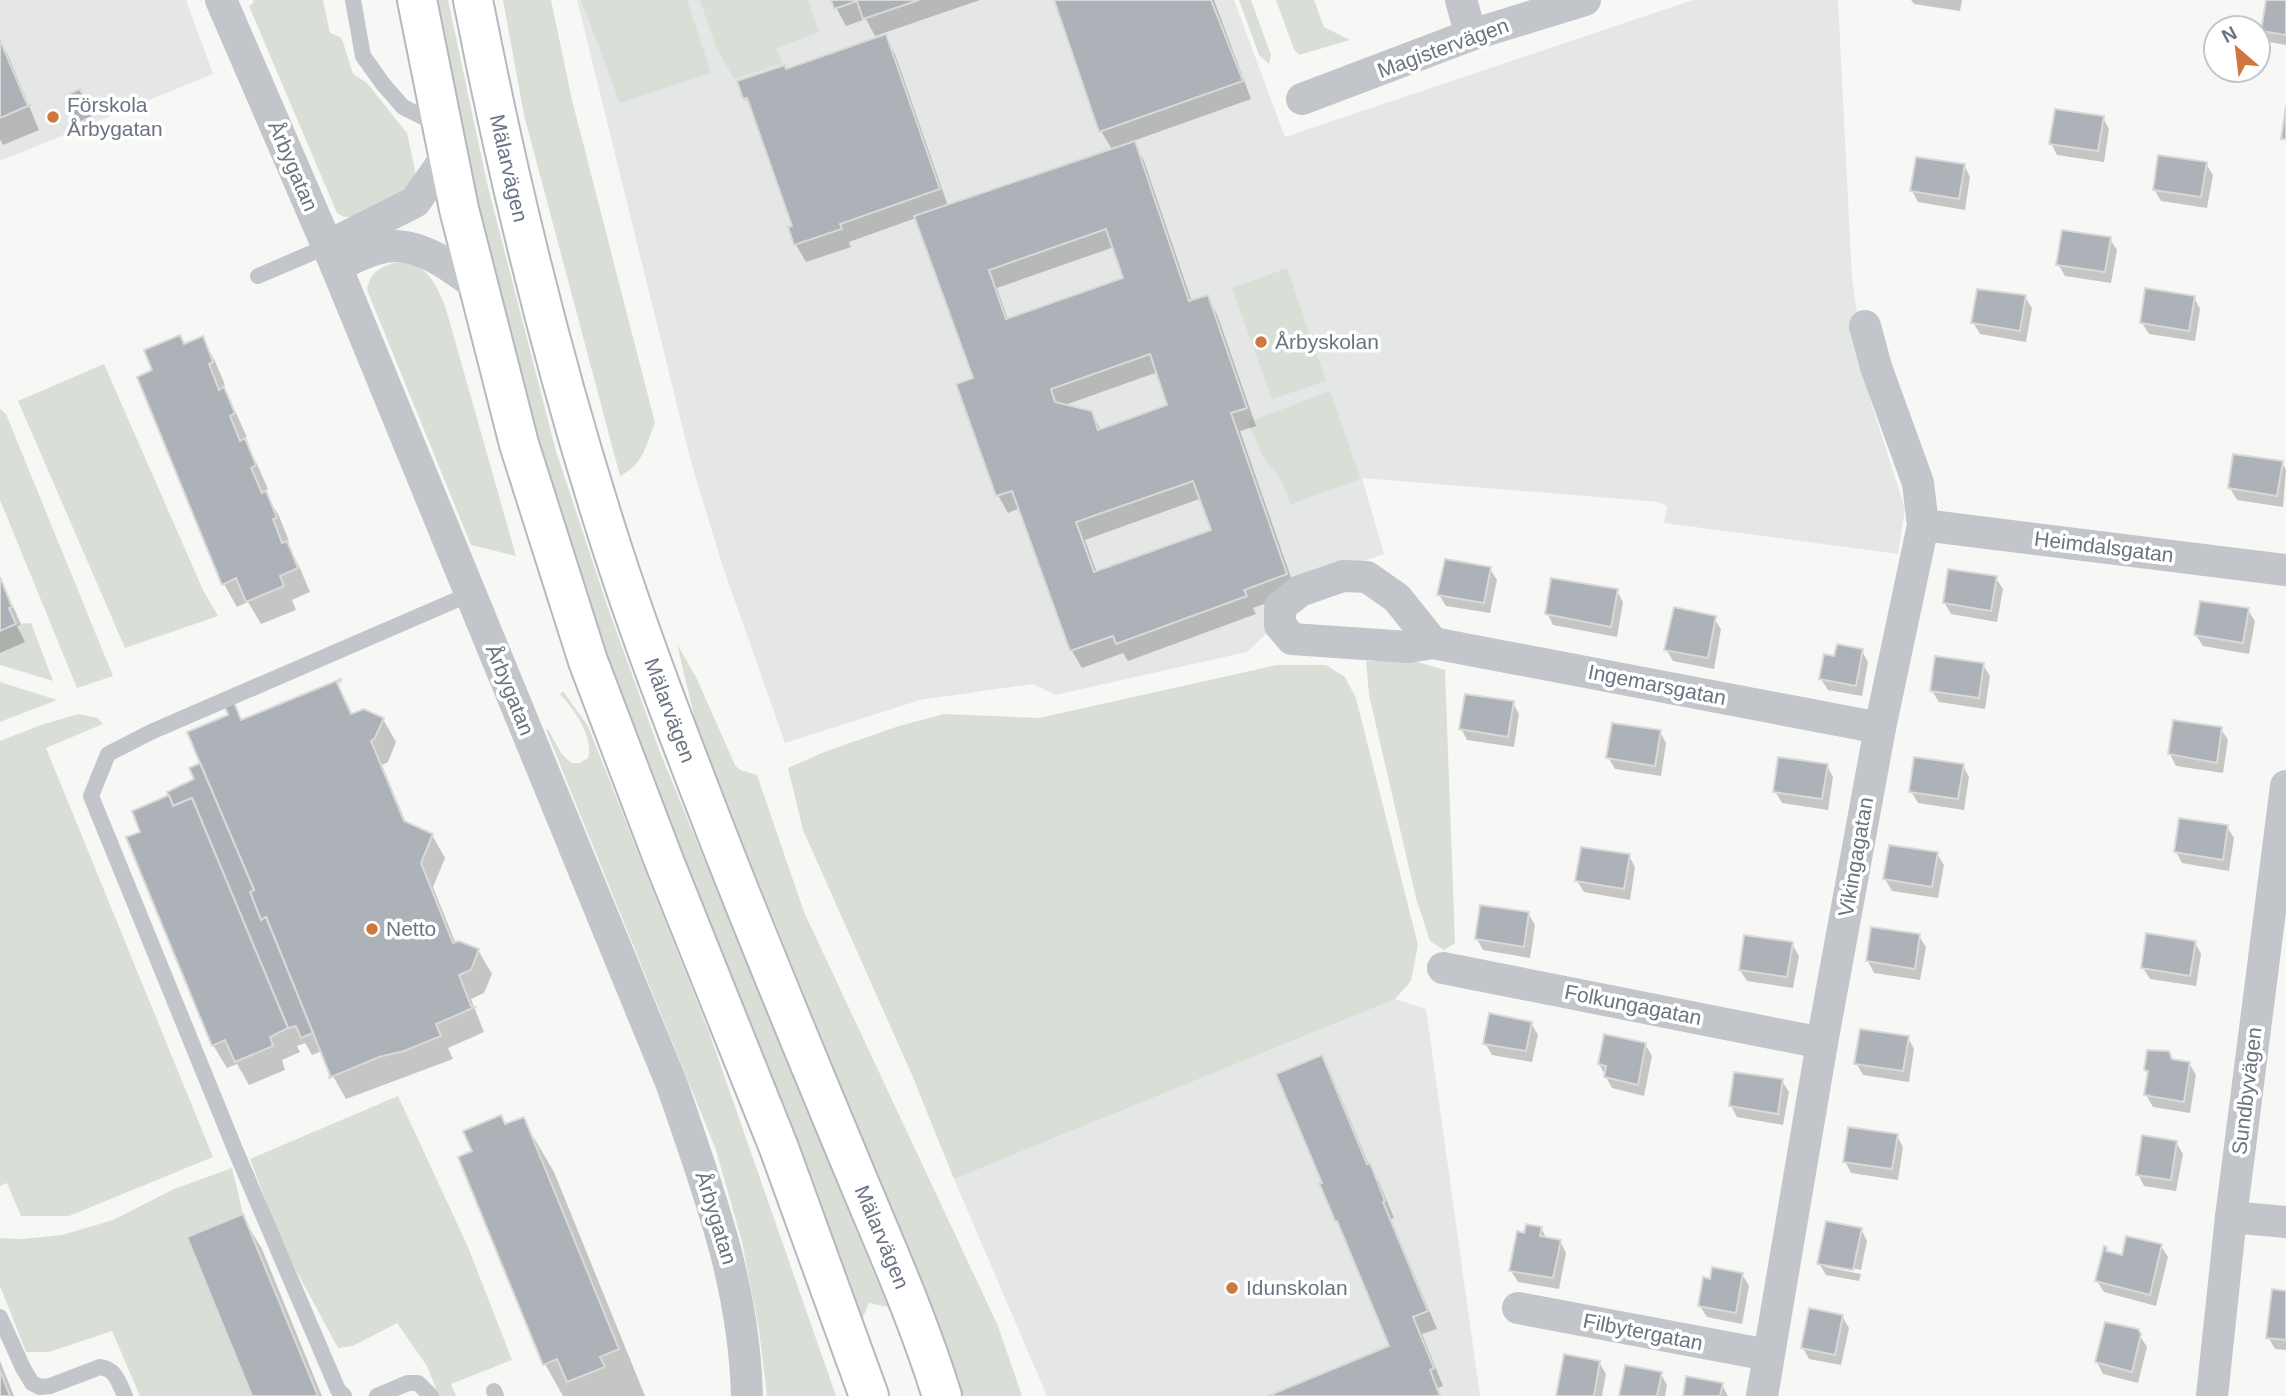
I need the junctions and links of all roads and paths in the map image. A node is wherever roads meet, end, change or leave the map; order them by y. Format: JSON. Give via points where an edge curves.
{"nodes":[{"id":1,"x":221,"y":0,"type":"edge"},
{"id":2,"x":353,"y":0,"type":"edge"},
{"id":3,"x":417,"y":0,"type":"edge"},
{"id":4,"x":472,"y":0,"type":"edge"},
{"id":5,"x":1461,"y":0,"type":"edge"},
{"id":6,"x":1585,"y":0,"type":"edge"},
{"id":7,"x":1471,"y":35,"type":"junction"},
{"id":8,"x":1302,"y":99,"type":"dead end"},
{"id":9,"x":445,"y":141,"type":"junction"},
{"id":10,"x":332,"y":256,"type":"junction"},
{"id":11,"x":258,"y":276,"type":"dead end"},
{"id":12,"x":480,"y":287,"type":"junction"},
{"id":13,"x":1865,"y":326,"type":"dead end"},
{"id":14,"x":1923,"y":525,"type":"junction"},
{"id":15,"x":2286,"y":570,"type":"edge"},
{"id":16,"x":470,"y":594,"type":"junction"},
{"id":17,"x":1433,"y":643,"type":"dead end"},
{"id":18,"x":1880,"y":728,"type":"junction"},
{"id":19,"x":2286,"y":786,"type":"edge"},
{"id":20,"x":2279,"y":894,"type":"edge"},
{"id":21,"x":1443,"y":968,"type":"dead end"},
{"id":22,"x":1822,"y":1043,"type":"junction"},
{"id":23,"x":2231,"y":1217,"type":"junction"},
{"id":24,"x":2286,"y":1222,"type":"edge"},
{"id":25,"x":1518,"y":1308,"type":"dead end"},
{"id":26,"x":0,"y":1317,"type":"edge"},
{"id":27,"x":1768,"y":1355,"type":"junction"},
{"id":28,"x":125,"y":1396,"type":"edge"},
{"id":29,"x":344,"y":1396,"type":"edge"},
{"id":30,"x":377,"y":1396,"type":"edge"},
{"id":31,"x":431,"y":1396,"type":"edge"},
{"id":32,"x":747,"y":1396,"type":"edge"},
{"id":33,"x":869,"y":1396,"type":"edge"},
{"id":34,"x":942,"y":1396,"type":"edge"},
{"id":35,"x":1762,"y":1396,"type":"edge"},
{"id":36,"x":2212,"y":1396,"type":"edge"}],
"edges":[{"from":1,"to":10,"type":"street","name":"Årbygatan"},
{"from":2,"to":9,"type":"lane","via":[[363,56],[403,107]]},
{"from":3,"to":9,"type":"main road"},
{"from":4,"to":34,"type":"main road","name":"Mälarvägen","via":[[524,236],[616,560],[709,814]]},
{"from":5,"to":7,"type":"street"},
{"from":6,"to":7,"type":"street","name":"Magistervägen"},
{"from":7,"to":8,"type":"street","name":"Magistervägen"},
{"from":9,"to":10,"type":"street","via":[[415,202]]},
{"from":9,"to":12,"type":"main road"},
{"from":10,"to":11,"type":"lane"},
{"from":10,"to":12,"type":"street","via":[[397,246],[427,252]]},
{"from":10,"to":16,"type":"street","name":"Årbygatan"},
{"from":12,"to":33,"type":"main road","via":[[522,455],[587,661],[779,1148]]},
{"from":13,"to":14,"type":"street","name":"Vikingagatan","via":[[1918,483]]},
{"from":14,"to":15,"type":"street","name":"Heimdalsgatan"},
{"from":14,"to":18,"type":"street","name":"Vikingagatan"},
{"from":16,"to":29,"type":"lane","via":[[108,754],[92,796],[237,1154]]},
{"from":16,"to":32,"type":"street","name":"Årbygatan","via":[[667,1073],[718,1217],[732,1272]]},
{"from":17,"to":18,"type":"street","name":"Ingemarsgatan"},
{"from":18,"to":22,"type":"street","name":"Vikingagatan"},
{"from":19,"to":20,"type":"street","name":"Sundbyvägen"},
{"from":20,"to":23,"type":"street","name":"Sundbyvägen"},
{"from":21,"to":22,"type":"street","name":"Folkungagatan"},
{"from":22,"to":27,"type":"street","name":"Vikingagatan"},
{"from":23,"to":24,"type":"street"},
{"from":23,"to":36,"type":"street","name":"Sundbyvägen"},
{"from":25,"to":27,"type":"street","name":"Filbytergatan"},
{"from":26,"to":28,"type":"lane","via":[[32,1383],[50,1386],[108,1368]]},
{"from":27,"to":35,"type":"street","name":"Vikingagatan"},
{"from":30,"to":31,"type":"lane","via":[[418,1383]]}]}
